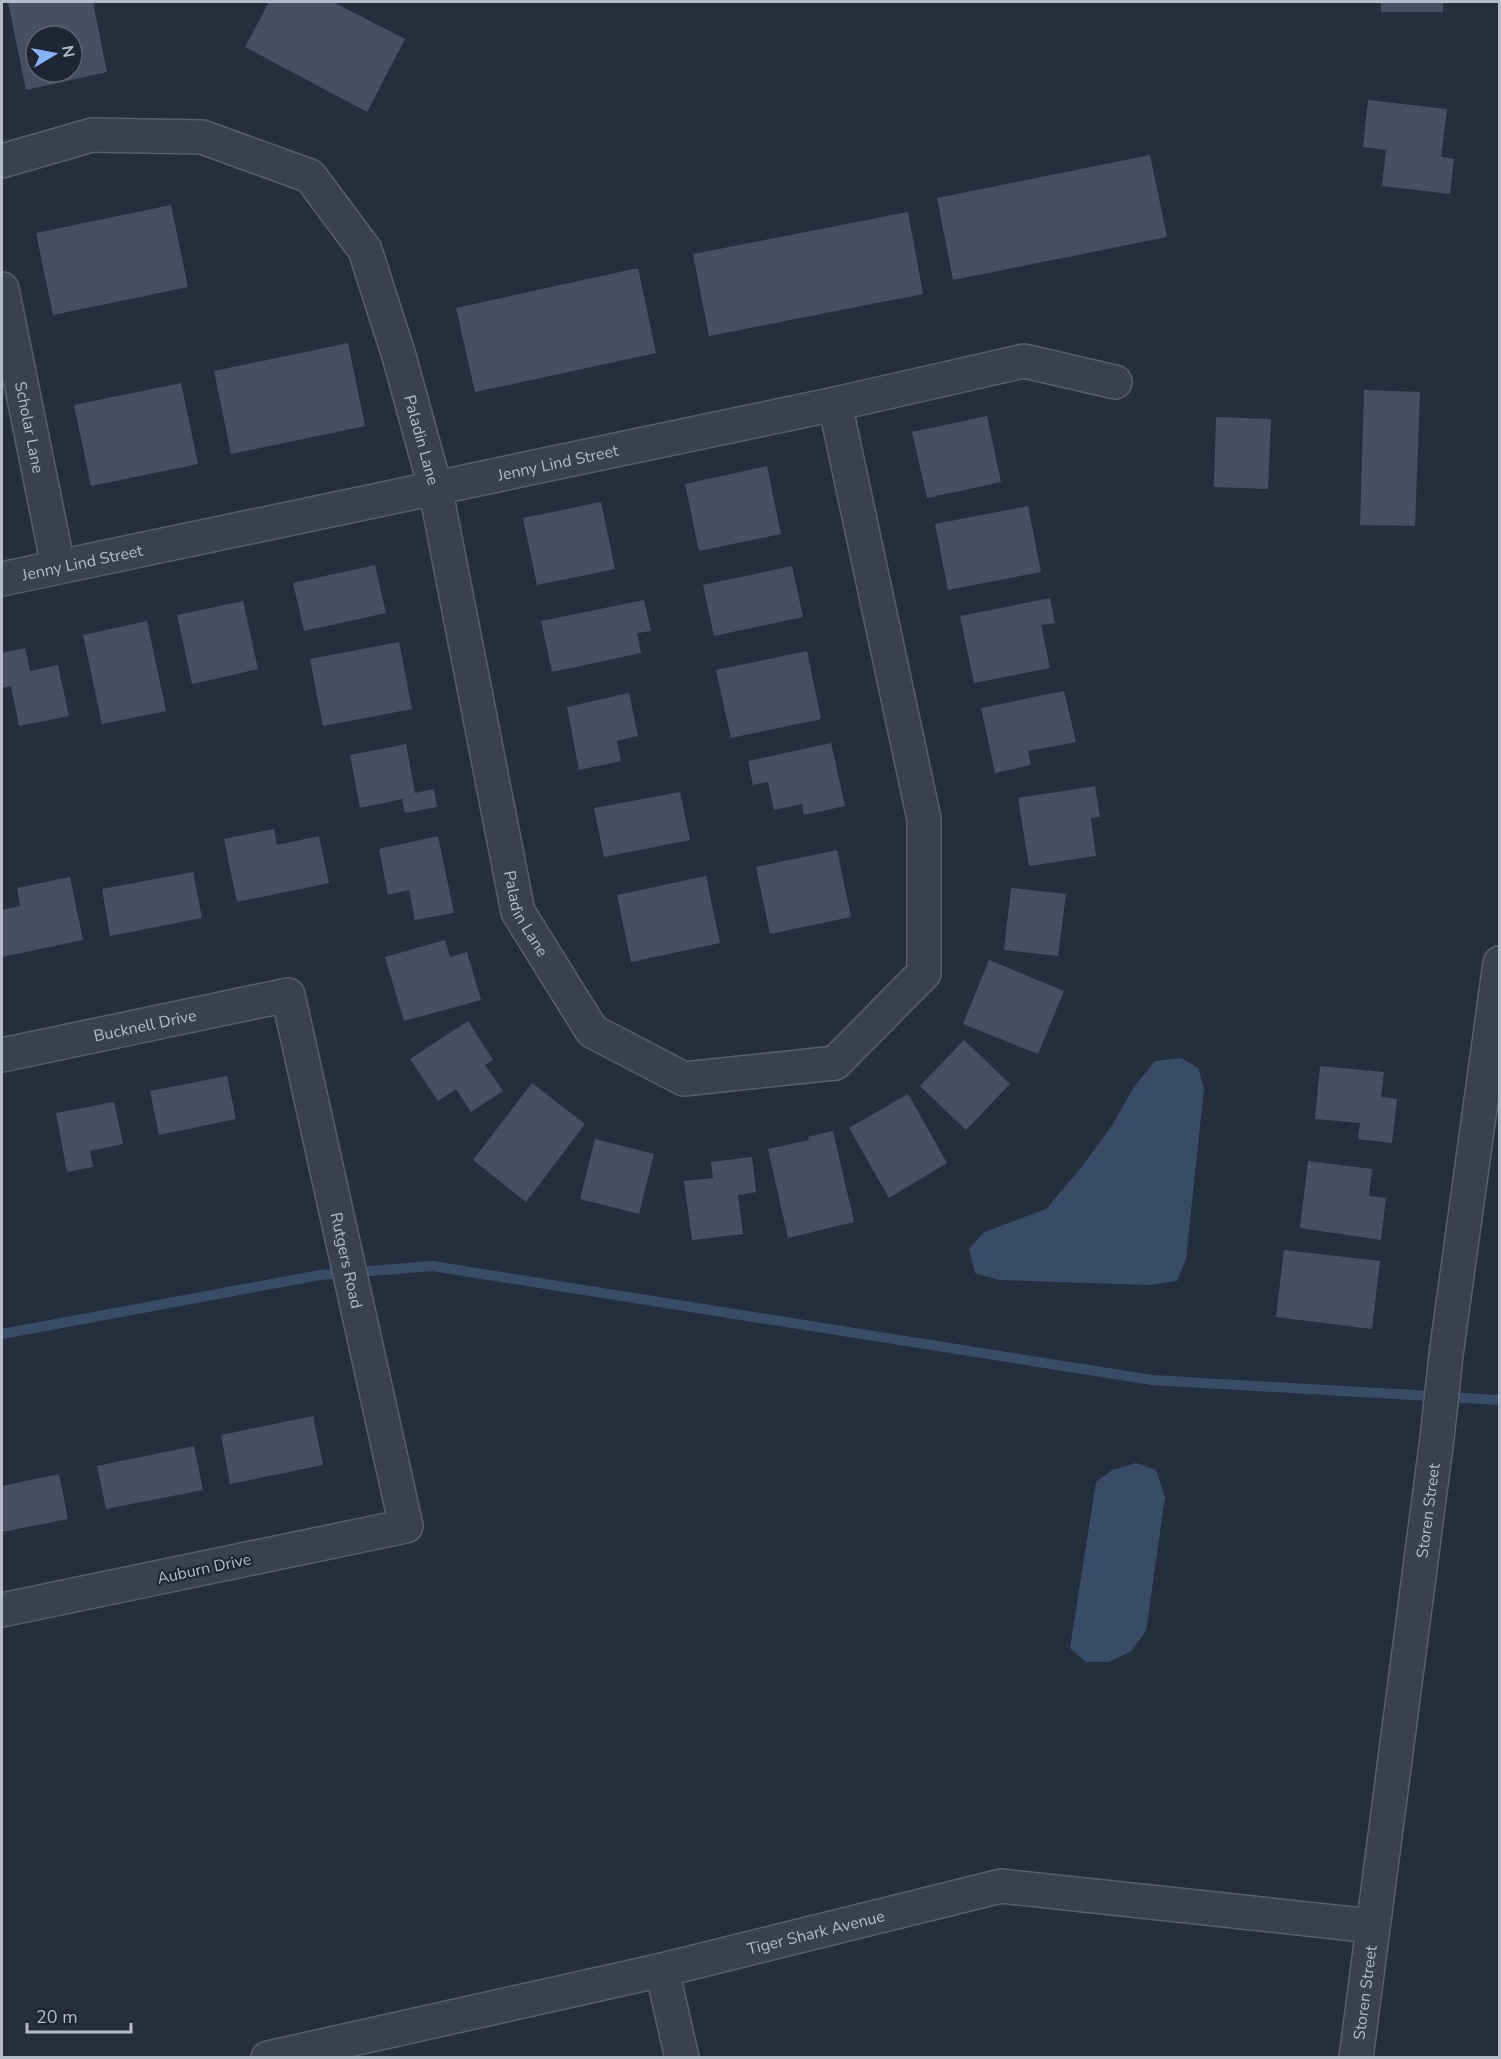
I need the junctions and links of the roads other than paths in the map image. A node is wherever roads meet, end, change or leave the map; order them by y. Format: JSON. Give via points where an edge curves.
{"nodes":[{"id":1,"x":2,"y":161,"type":"edge"},
{"id":2,"x":2,"y":289,"type":"edge"},
{"id":3,"x":1115,"y":382,"type":"dead end"},
{"id":4,"x":835,"y":404,"type":"junction"},
{"id":5,"x":435,"y":487,"type":"junction"},
{"id":6,"x":58,"y":566,"type":"junction"},
{"id":7,"x":2,"y":579,"type":"edge"},
{"id":8,"x":1500,"y":963,"type":"edge"},
{"id":9,"x":288,"y":995,"type":"joint"},
{"id":10,"x":2,"y":1056,"type":"edge"},
{"id":11,"x":406,"y":1526,"type":"joint"},
{"id":12,"x":2,"y":1610,"type":"edge"},
{"id":13,"x":1372,"y":1926,"type":"junction"},
{"id":14,"x":662,"y":1970,"type":"junction"},
{"id":15,"x":268,"y":2058,"type":"edge"},
{"id":16,"x":682,"y":2058,"type":"edge"},
{"id":17,"x":1356,"y":2058,"type":"edge"}],
"edges":[{"from":1,"to":5,"type":"street","name":"Paladin Lane","via":[[92,135],[202,136],[310,176],[365,250]]},
{"from":2,"to":6,"type":"street","name":"Scholar Lane"},
{"from":3,"to":4,"type":"street","name":"Jenny Lind Street","via":[[1024,361]]},
{"from":4,"to":5,"type":"street","name":"Jenny Lind Street"},
{"from":4,"to":5,"type":"street","name":"Paladin Lane","via":[[924,819],[924,973],[835,1063],[684,1079],[592,1031],[518,912]]},
{"from":5,"to":6,"type":"street","name":"Jenny Lind Street"},
{"from":6,"to":7,"type":"street","name":"Jenny Lind Street"},
{"from":8,"to":13,"type":"street","name":"Storen Street"},
{"from":9,"to":10,"type":"street","name":"Bucknell Drive"},
{"from":9,"to":11,"type":"street","name":"Rutgers Road"},
{"from":11,"to":12,"type":"street","name":"Auburn Drive"},
{"from":13,"to":14,"type":"street","name":"Tiger Shark Avenue","via":[[1001,1886]]},
{"from":13,"to":17,"type":"street","name":"Storen Street"},
{"from":14,"to":15,"type":"street","name":"Tiger Shark Avenue"},
{"from":14,"to":16,"type":"street"}]}
